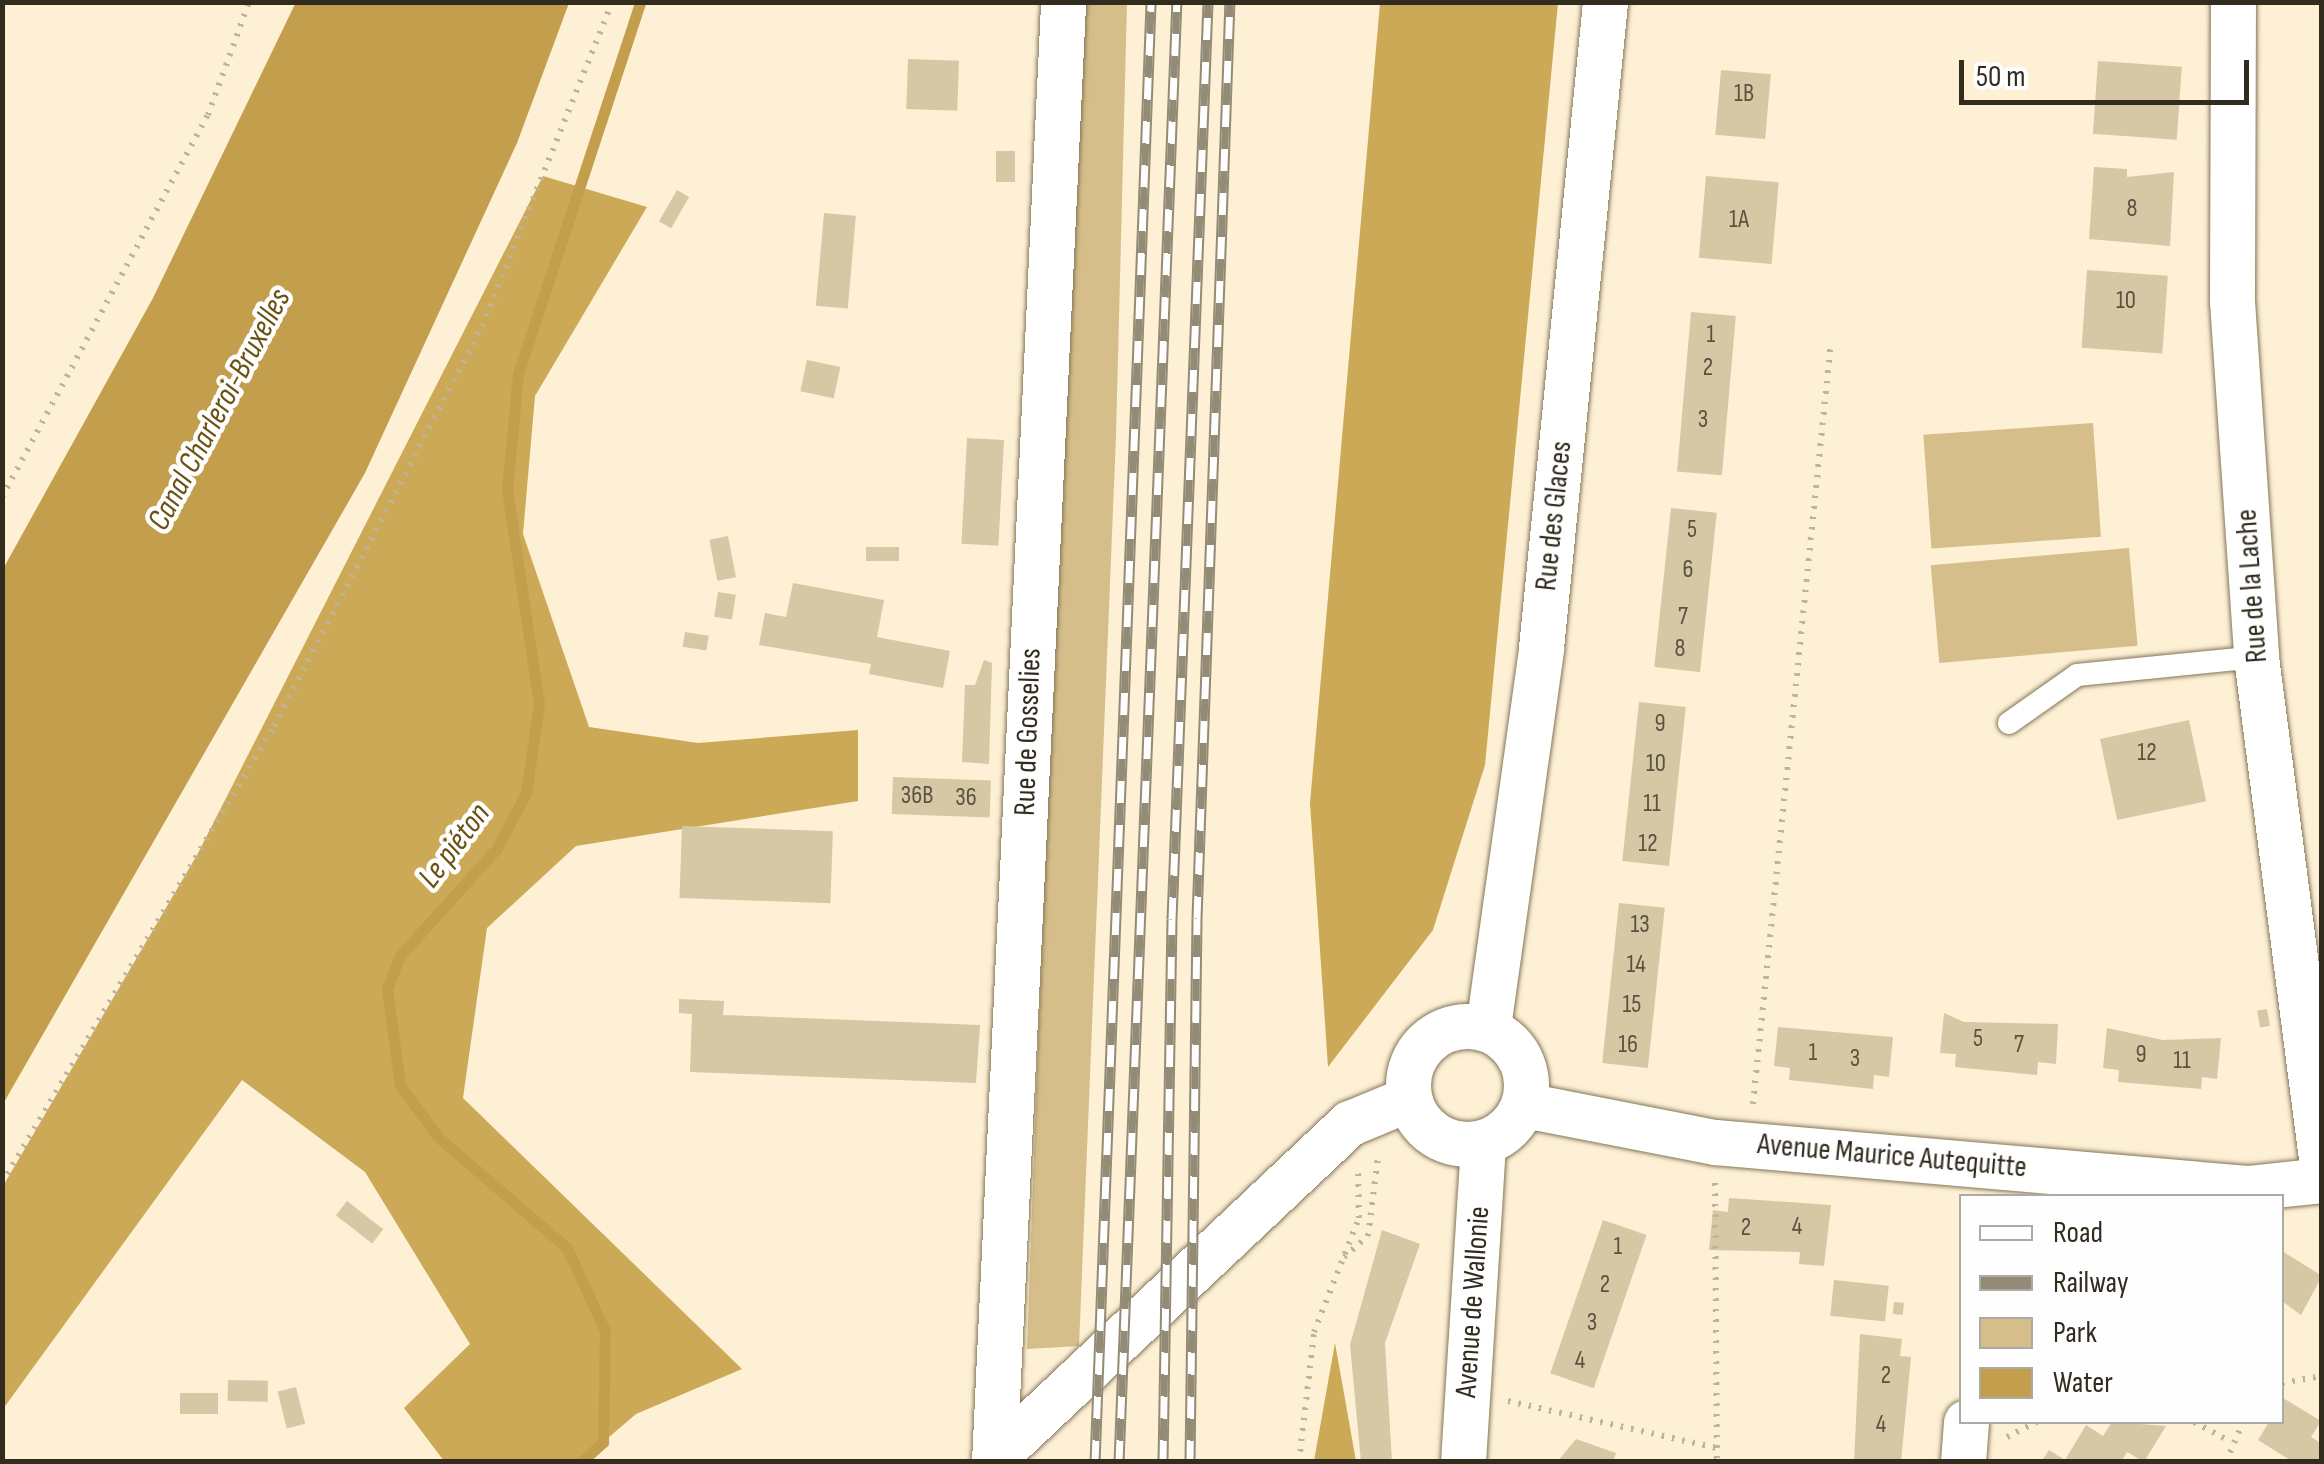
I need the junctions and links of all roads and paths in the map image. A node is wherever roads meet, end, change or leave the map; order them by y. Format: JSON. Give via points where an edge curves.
{"nodes":[{"id":1,"x":249,"y":2,"type":"edge"},
{"id":2,"x":612,"y":2,"type":"edge"},
{"id":3,"x":1063,"y":2,"type":"edge"},
{"id":4,"x":1605,"y":2,"type":"edge"},
{"id":5,"x":2234,"y":2,"type":"edge"},
{"id":6,"x":1831,"y":342,"type":"dead end"},
{"id":7,"x":2,"y":497,"type":"edge"},
{"id":8,"x":2256,"y":657,"type":"junction"},
{"id":9,"x":2009,"y":723,"type":"dead end"},
{"id":10,"x":1488,"y":1027,"type":"junction"},
{"id":11,"x":1408,"y":1099,"type":"junction"},
{"id":12,"x":1524,"y":1105,"type":"junction"},
{"id":13,"x":1483,"y":1143,"type":"junction"},
{"id":14,"x":1733,"y":1143,"type":"junction"},
{"id":15,"x":1346,"y":1144,"type":"junction"},
{"id":16,"x":2322,"y":1166,"type":"edge"},
{"id":17,"x":1986,"y":1180,"type":"edge"},
{"id":18,"x":2322,"y":1180,"type":"edge"},
{"id":19,"x":2,"y":1182,"type":"edge"},
{"id":20,"x":1343,"y":1258,"type":"junction"},
{"id":21,"x":2322,"y":1376,"type":"edge"},
{"id":22,"x":2284,"y":1383,"type":"edge"},
{"id":23,"x":1468,"y":1392,"type":"junction"},
{"id":24,"x":1966,"y":1424,"type":"edge"},
{"id":25,"x":2198,"y":1424,"type":"edge"},
{"id":26,"x":2242,"y":1424,"type":"edge"},
{"id":27,"x":2229,"y":1441,"type":"junction"},
{"id":28,"x":1718,"y":1448,"type":"junction"},
{"id":29,"x":994,"y":1460,"type":"edge"},
{"id":30,"x":1299,"y":1462,"type":"edge"},
{"id":31,"x":1463,"y":1462,"type":"edge"},
{"id":32,"x":1718,"y":1462,"type":"edge"},
{"id":33,"x":1963,"y":1462,"type":"edge"},
{"id":34,"x":2226,"y":1462,"type":"edge"}],
"edges":[{"from":1,"to":7,"type":"path","via":[[208,116]]},
{"from":2,"to":19,"type":"path","via":[[482,326],[274,726]]},
{"from":3,"to":29,"type":"street","name":"Rue de Gosselies"},
{"from":4,"to":10,"type":"street","name":"Rue des Glaces","via":[[1541,648]]},
{"from":5,"to":8,"type":"street","name":"Rue de la Lache","via":[[2232,300]]},
{"from":6,"to":14,"type":"path"},
{"from":8,"to":9,"type":"lane","via":[[2077,675]]},
{"from":8,"to":16,"type":"street","name":"Rue de la Lache"},
{"from":10,"to":11,"type":"street","via":[[1458,1024],[1426,1040],[1409,1065]]},
{"from":10,"to":12,"type":"street","via":[[1510,1042],[1527,1076]]},
{"from":11,"to":13,"type":"street","via":[[1422,1126],[1450,1143]]},
{"from":11,"to":15,"type":"street"},
{"from":12,"to":13,"type":"street"},
{"from":12,"to":14,"type":"street","name":"Avenue Maurice Autequitte"},
{"from":13,"to":23,"type":"street","name":"Avenue de Wallonie"},
{"from":14,"to":17,"type":"street","name":"Avenue Maurice Autequitte"},
{"from":14,"to":28,"type":"path"},
{"from":15,"to":20,"type":"path","via":[[1363,1174]]},
{"from":15,"to":20,"type":"path","via":[[1379,1158],[1368,1236]]},
{"from":15,"to":29,"type":"street"},
{"from":17,"to":18,"type":"street","name":"Avenue Maurice Autequitte","via":[[2247,1188]]},
{"from":20,"to":30,"type":"path","via":[[1314,1332]]},
{"from":21,"to":22,"type":"path"},
{"from":23,"to":28,"type":"path"},
{"from":23,"to":31,"type":"street","name":"Avenue de Wallonie"},
{"from":24,"to":33,"type":"street"},
{"from":25,"to":27,"type":"path"},
{"from":26,"to":27,"type":"path"},
{"from":27,"to":34,"type":"path"},
{"from":28,"to":32,"type":"path"}]}
